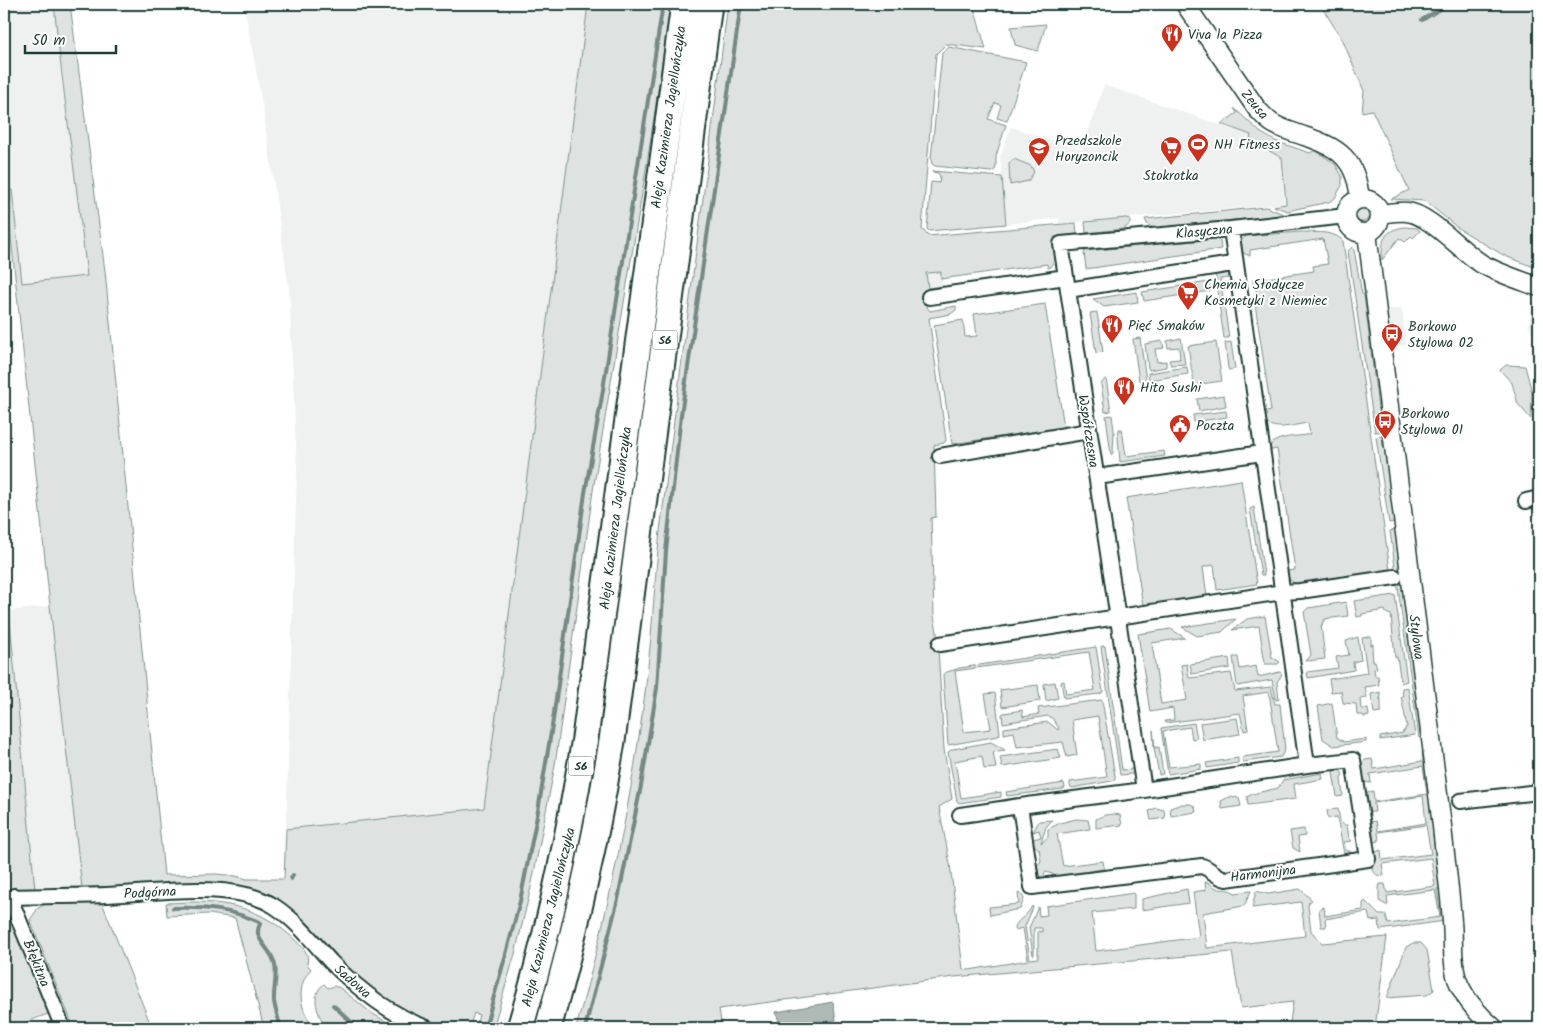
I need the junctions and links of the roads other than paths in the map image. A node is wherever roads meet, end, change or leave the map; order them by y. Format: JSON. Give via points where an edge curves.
{"nodes":[{"id":1,"x":684,"y":4,"type":"edge"},
{"id":2,"x":709,"y":4,"type":"edge"},
{"id":3,"x":1185,"y":4,"type":"edge"},
{"id":4,"x":1360,"y":199,"type":"junction"},
{"id":5,"x":1380,"y":214,"type":"junction"},
{"id":6,"x":1346,"y":216,"type":"junction"},
{"id":7,"x":1231,"y":229,"type":"junction"},
{"id":8,"x":1367,"y":232,"type":"junction"},
{"id":9,"x":1061,"y":244,"type":"joint"},
{"id":10,"x":1235,"y":265,"type":"junction"},
{"id":11,"x":1067,"y":284,"type":"junction"},
{"id":12,"x":1539,"y":287,"type":"edge"},
{"id":13,"x":928,"y":297,"type":"dead end"},
{"id":14,"x":1089,"y":431,"type":"junction"},
{"id":15,"x":1262,"y":453,"type":"junction"},
{"id":16,"x":940,"y":456,"type":"dead end"},
{"id":17,"x":1097,"y":477,"type":"junction"},
{"id":18,"x":1395,"y":577,"type":"dead end"},
{"id":19,"x":1282,"y":592,"type":"junction"},
{"id":20,"x":1117,"y":618,"type":"junction"},
{"id":21,"x":940,"y":644,"type":"dead end"},
{"id":22,"x":1307,"y":765,"type":"junction"},
{"id":23,"x":1144,"y":790,"type":"junction"},
{"id":24,"x":1539,"y":792,"type":"edge"},
{"id":25,"x":1460,"y":801,"type":"dead end"},
{"id":26,"x":1020,"y":806,"type":"junction"},
{"id":27,"x":960,"y":815,"type":"dead end"},
{"id":28,"x":9,"y":896,"type":"edge"},
{"id":29,"x":290,"y":919,"type":"joint"},
{"id":30,"x":63,"y":1028,"type":"edge"},
{"id":31,"x":427,"y":1028,"type":"edge"},
{"id":32,"x":520,"y":1028,"type":"edge"},
{"id":33,"x":548,"y":1028,"type":"edge"},
{"id":34,"x":1494,"y":1028,"type":"edge"}],
"edges":[{"from":1,"to":32,"type":"highway","name":"Aleja Kazimierza Jagiellończyka","number":"S6","via":[[586,738],[552,914]]},
{"from":2,"to":33,"type":"highway","name":"Aleja Kazimierza Jagiellończyka","number":"S6","via":[[612,741],[578,918]]},
{"from":3,"to":4,"type":"street","name":"Zeusa","via":[[1257,110],[1280,127],[1337,149],[1350,164]]},
{"from":4,"to":5,"type":"street","via":[[1373,202]]},
{"from":4,"to":6,"type":"street","via":[[1350,205]]},
{"from":5,"to":8,"type":"street","via":[[1377,226]]},
{"from":5,"to":12,"type":"street","via":[[1408,212],[1418,215],[1482,264]]},
{"from":6,"to":7,"type":"street","name":"Klasyczna"},
{"from":6,"to":8,"type":"street","via":[[1352,230]]},
{"from":7,"to":9,"type":"street","name":"Klasyczna"},
{"from":7,"to":10,"type":"street"},
{"from":8,"to":34,"type":"street","name":"Stylowa","via":[[1442,826],[1453,924],[1453,961],[1464,994]]},
{"from":9,"to":11,"type":"street","name":"Współczesna"},
{"from":10,"to":11,"type":"street"},
{"from":10,"to":15,"type":"street"},
{"from":11,"to":13,"type":"street"},
{"from":11,"to":14,"type":"street","name":"Współczesna"},
{"from":14,"to":16,"type":"street"},
{"from":14,"to":17,"type":"street","name":"Współczesna"},
{"from":15,"to":17,"type":"street"},
{"from":15,"to":19,"type":"street"},
{"from":17,"to":20,"type":"street","name":"Współczesna"},
{"from":18,"to":19,"type":"street"},
{"from":19,"to":20,"type":"street"},
{"from":19,"to":22,"type":"street"},
{"from":20,"to":21,"type":"street"},
{"from":20,"to":23,"type":"street","name":"Współczesna"},
{"from":22,"to":23,"type":"street"},
{"from":22,"to":26,"type":"street","name":"Harmonijna","via":[[1352,760],[1368,859],[1226,879],[1202,866],[1032,887]]},
{"from":23,"to":26,"type":"street"},
{"from":24,"to":25,"type":"street"},
{"from":26,"to":27,"type":"street"},
{"from":28,"to":29,"type":"street","name":"Podgórna","via":[[226,891],[259,899]]},
{"from":28,"to":30,"type":"street","name":"Błękitna"},
{"from":29,"to":31,"type":"street","name":"Sadowa","via":[[360,989],[387,1008]]}]}
